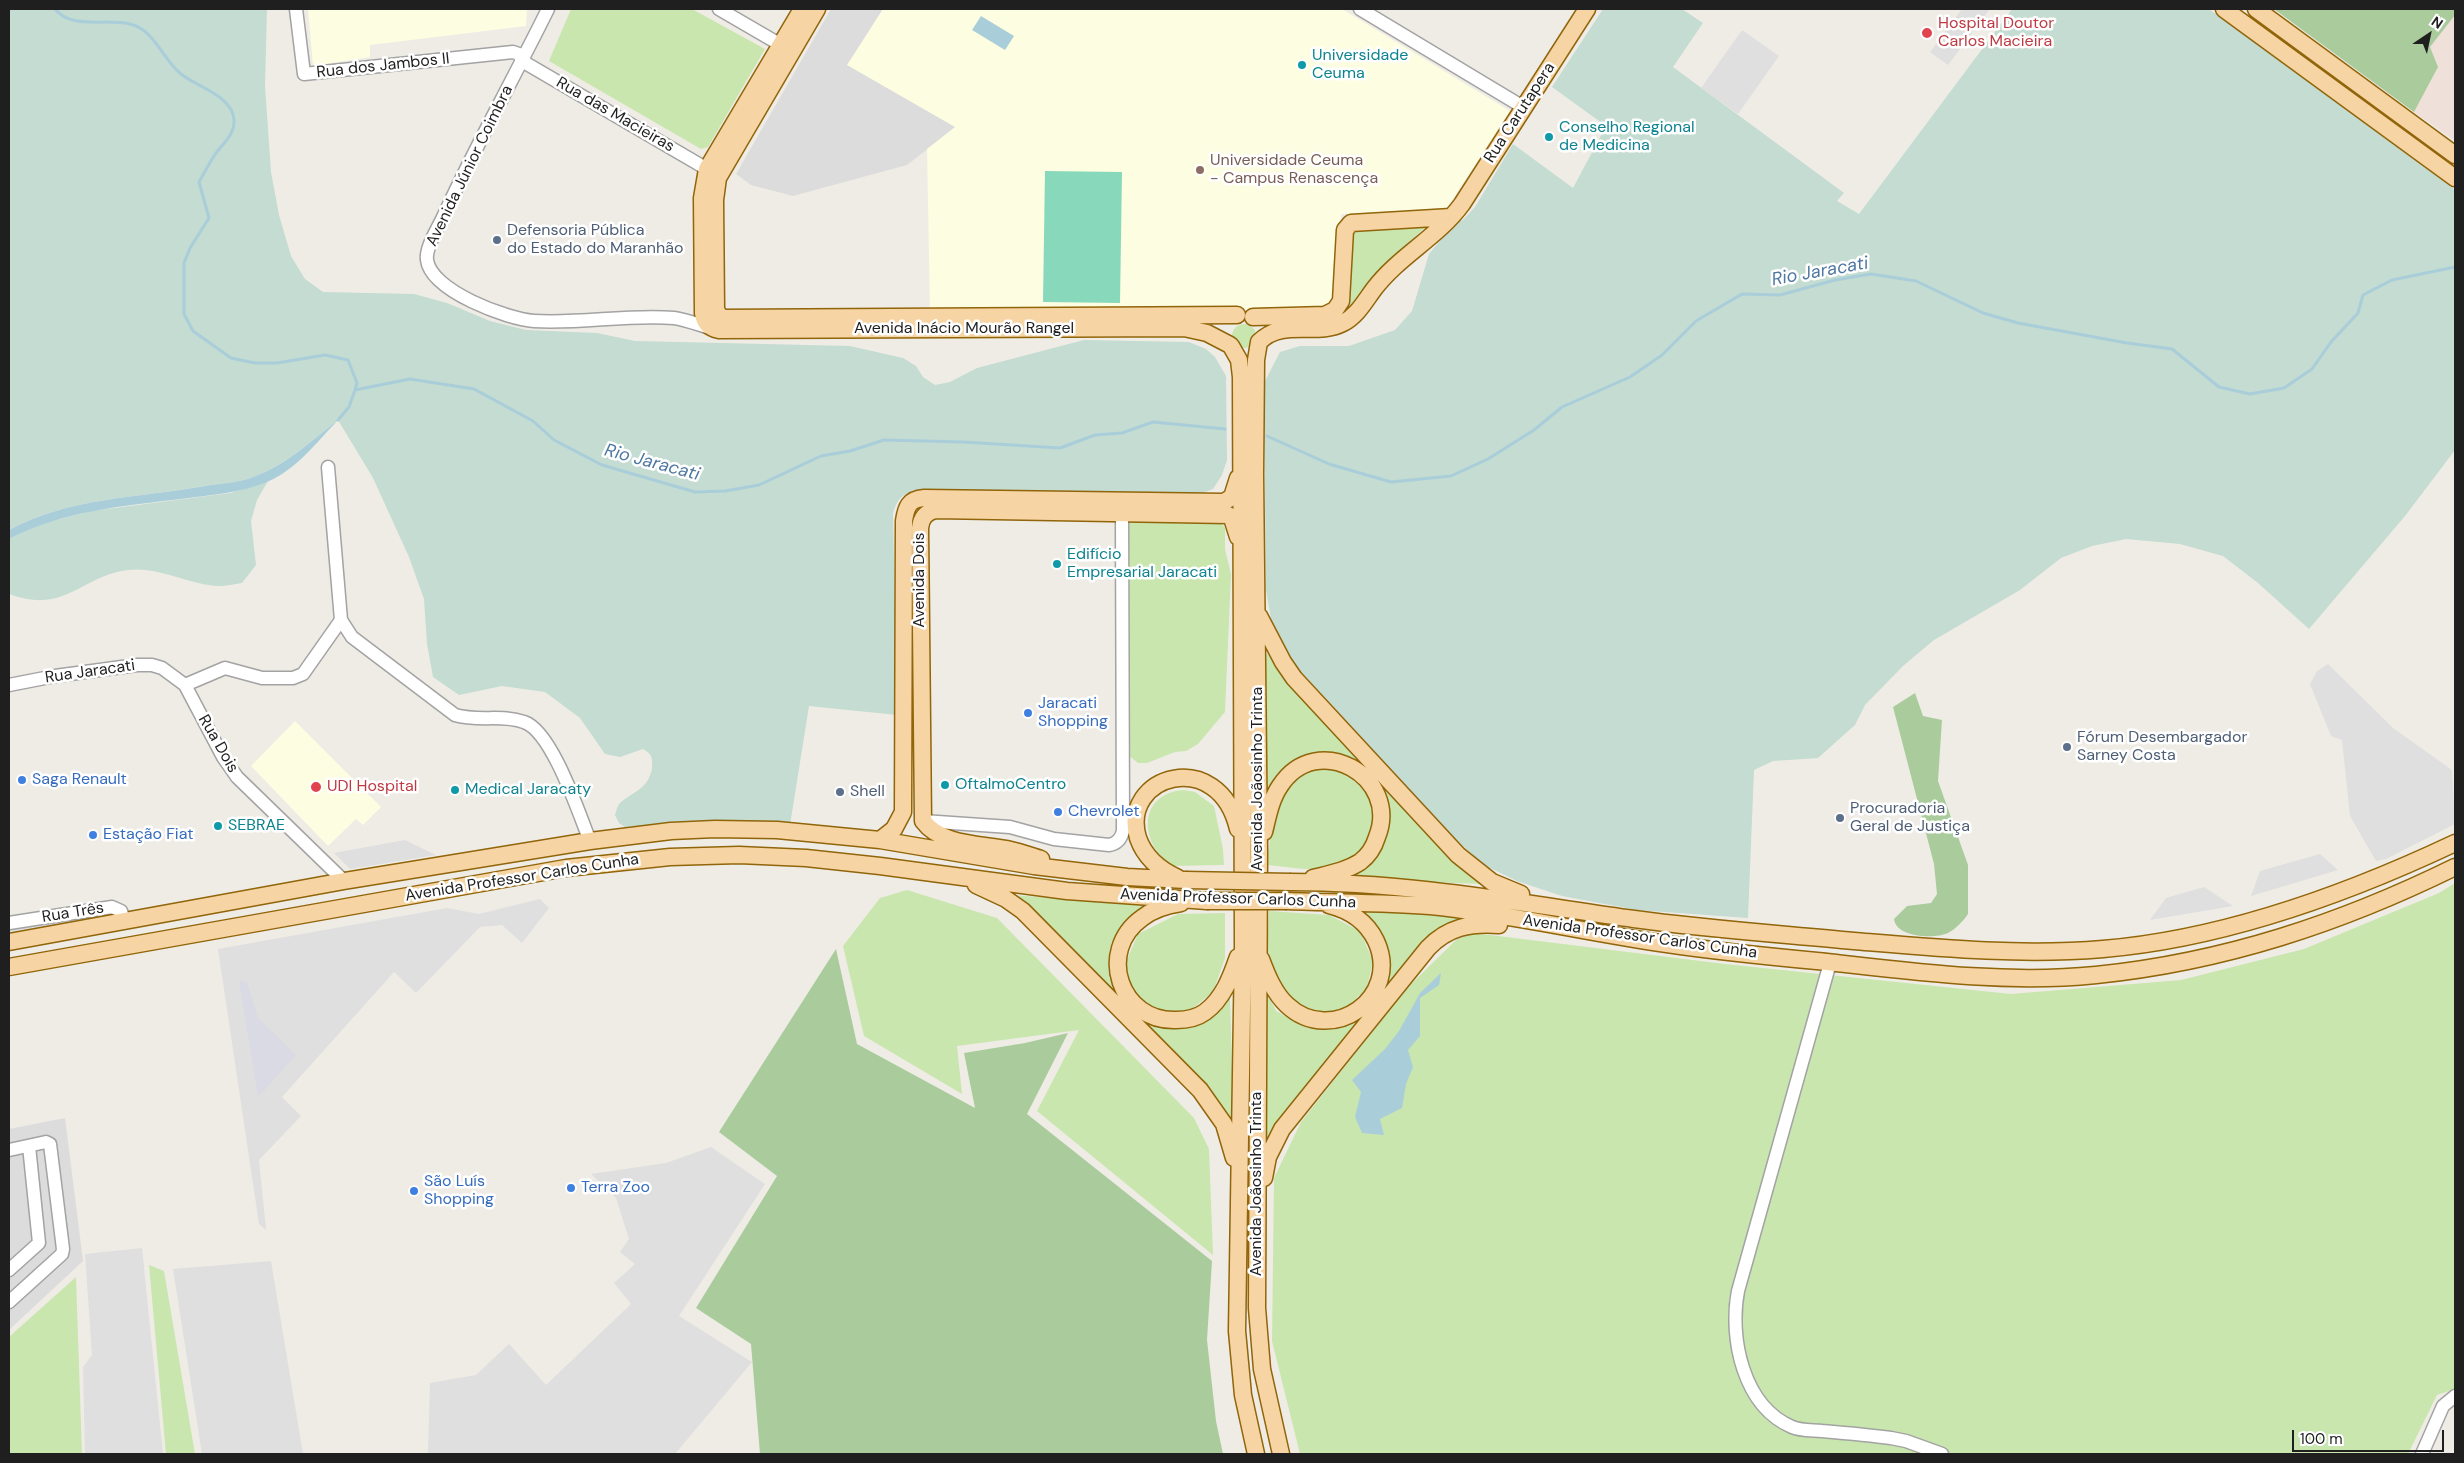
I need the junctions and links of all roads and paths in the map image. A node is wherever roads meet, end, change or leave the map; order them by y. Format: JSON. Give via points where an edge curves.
{"nodes":[{"id":1,"x":296,"y":9,"type":"edge"},
{"id":2,"x":548,"y":9,"type":"edge"},
{"id":3,"x":719,"y":9,"type":"edge"},
{"id":4,"x":802,"y":9,"type":"edge"},
{"id":5,"x":817,"y":9,"type":"edge"},
{"id":6,"x":1360,"y":9,"type":"edge"},
{"id":7,"x":1587,"y":9,"type":"edge"},
{"id":8,"x":2224,"y":9,"type":"edge"},
{"id":9,"x":2256,"y":9,"type":"edge"},
{"id":10,"x":781,"y":45,"type":"junction"},
{"id":11,"x":522,"y":61,"type":"junction"},
{"id":12,"x":1524,"y":107,"type":"junction"},
{"id":13,"x":2455,"y":155,"type":"edge"},
{"id":14,"x":707,"y":168,"type":"junction"},
{"id":15,"x":2455,"y":178,"type":"edge"},
{"id":16,"x":1451,"y":217,"type":"junction"},
{"id":17,"x":1245,"y":316,"type":"junction"},
{"id":18,"x":721,"y":324,"type":"junction"},
{"id":19,"x":1259,"y":342,"type":"junction"},
{"id":20,"x":1231,"y":345,"type":"junction"},
{"id":21,"x":1242,"y":466,"type":"junction"},
{"id":22,"x":328,"y":467,"type":"dead end"},
{"id":23,"x":1122,"y":513,"type":"junction"},
{"id":24,"x":1242,"y":547,"type":"junction"},
{"id":25,"x":1256,"y":610,"type":"junction"},
{"id":26,"x":341,"y":620,"type":"junction"},
{"id":27,"x":903,"y":641,"type":"junction"},
{"id":28,"x":920,"y":641,"type":"junction"},
{"id":29,"x":9,"y":685,"type":"edge"},
{"id":30,"x":185,"y":685,"type":"junction"},
{"id":31,"x":923,"y":821,"type":"junction"},
{"id":32,"x":880,"y":840,"type":"junction"},
{"id":33,"x":590,"y":841,"type":"junction"},
{"id":34,"x":960,"y":841,"type":"junction"},
{"id":35,"x":2455,"y":843,"type":"edge"},
{"id":36,"x":937,"y":848,"type":"junction"},
{"id":37,"x":2455,"y":849,"type":"edge"},
{"id":38,"x":1258,"y":851,"type":"junction"},
{"id":39,"x":1243,"y":861,"type":"junction"},
{"id":40,"x":2455,"y":867,"type":"edge"},
{"id":41,"x":1076,"y":872,"type":"junction"},
{"id":42,"x":950,"y":875,"type":"junction"},
{"id":43,"x":2378,"y":878,"type":"junction"},
{"id":44,"x":1186,"y":880,"type":"junction"},
{"id":45,"x":344,"y":882,"type":"junction"},
{"id":46,"x":1295,"y":882,"type":"junction"},
{"id":47,"x":2409,"y":890,"type":"junction"},
{"id":48,"x":1201,"y":900,"type":"junction"},
{"id":49,"x":1290,"y":901,"type":"junction"},
{"id":50,"x":1567,"y":909,"type":"junction"},
{"id":51,"x":124,"y":921,"type":"junction"},
{"id":52,"x":12,"y":923,"type":"edge"},
{"id":53,"x":2321,"y":926,"type":"junction"},
{"id":54,"x":1576,"y":930,"type":"junction"},
{"id":55,"x":13,"y":941,"type":"edge"},
{"id":56,"x":1250,"y":946,"type":"junction"},
{"id":57,"x":1830,"y":963,"type":"junction"},
{"id":58,"x":9,"y":967,"type":"edge"},
{"id":59,"x":29,"y":1146,"type":"junction"},
{"id":60,"x":9,"y":1150,"type":"edge"},
{"id":61,"x":1239,"y":1189,"type":"junction"},
{"id":62,"x":1257,"y":1208,"type":"junction"},
{"id":63,"x":9,"y":1270,"type":"edge"},
{"id":64,"x":9,"y":1302,"type":"edge"},
{"id":65,"x":2455,"y":1396,"type":"edge"},
{"id":66,"x":1256,"y":1454,"type":"edge"},
{"id":67,"x":1281,"y":1454,"type":"edge"},
{"id":68,"x":1942,"y":1454,"type":"edge"},
{"id":69,"x":2422,"y":1454,"type":"edge"}],
"edges":[{"from":1,"to":11,"type":"street","name":"Rua dos Jambos II","via":[[304,74],[510,52],[518,54]]},
{"from":2,"to":11,"type":"street","name":"Avenida Júnior Coimbra"},
{"from":3,"to":10,"type":"street"},
{"from":4,"to":10,"type":"main road"},
{"from":5,"to":18,"type":"main road","via":[[718,178],[715,200],[716,310]]},
{"from":6,"to":12,"type":"street"},
{"from":7,"to":12,"type":"main road","name":"Rua Carutapera"},
{"from":8,"to":15,"type":"main road"},
{"from":9,"to":13,"type":"main road"},
{"from":10,"to":14,"type":"main road"},
{"from":11,"to":14,"type":"street","name":"Rua das Macieiras"},
{"from":11,"to":18,"type":"street","name":"Avenida Júnior Coimbra","via":[[438,229],[428,253],[431,271],[472,302],[520,319],[673,318]]},
{"from":12,"to":16,"type":"main road","name":"Rua Carutapera"},
{"from":14,"to":18,"type":"main road","via":[[702,198],[703,313],[706,323]]},
{"from":16,"to":17,"type":"main road","name":"Avenida Inácio Mourão Rangel","via":[[1351,223],[1345,230],[1340,301],[1335,310],[1325,315]]},
{"from":16,"to":19,"type":"main road","via":[[1392,268],[1354,315],[1343,323],[1327,328],[1280,330]]},
{"from":17,"to":18,"type":"main road","name":"Avenida Inácio Mourão Rangel"},
{"from":17,"to":19,"type":"main road","via":[[1260,326]]},
{"from":17,"to":20,"type":"main road","via":[[1226,326],[1226,337]]},
{"from":18,"to":20,"type":"main road","name":"Avenida Inácio Mourão Rangel","via":[[1184,328],[1207,333]]},
{"from":19,"to":20,"type":"main road","via":[[1246,351]]},
{"from":19,"to":25,"type":"main road","name":"Avenida Joãosinho Trinta","via":[[1256,352],[1255,426]]},
{"from":20,"to":21,"type":"main road","name":"Avenida Joãosinho Trinta","via":[[1241,368]]},
{"from":21,"to":24,"type":"main road","name":"Avenida Joãosinho Trinta"},
{"from":21,"to":27,"type":"main road","name":"Avenida Dois","via":[[1232,497],[1224,502],[914,499],[906,508],[904,521]]},
{"from":22,"to":26,"type":"street"},
{"from":23,"to":24,"type":"main road","name":"Avenida Dois","via":[[1228,515]]},
{"from":23,"to":28,"type":"main road","name":"Avenida Dois","via":[[936,510],[928,513],[920,528]]},
{"from":23,"to":31,"type":"street","via":[[1122,834],[1118,841],[1108,845],[1054,839],[1010,827]]},
{"from":24,"to":39,"type":"main road","name":"Avenida Joãosinho Trinta"},
{"from":25,"to":38,"type":"main road","name":"Avenida Joãosinho Trinta"},
{"from":25,"to":50,"type":"main road","via":[[1271,642],[1294,678],[1458,856],[1505,889]]},
{"from":26,"to":30,"type":"street","via":[[303,674],[293,678],[262,678],[231,667]]},
{"from":26,"to":33,"type":"street","via":[[352,637],[455,716],[514,720],[526,722],[534,728],[566,780]]},
{"from":27,"to":28,"type":"main road"},
{"from":27,"to":32,"type":"main road","name":"Avenida Dois","via":[[903,812],[894,829]]},
{"from":28,"to":31,"type":"main road","name":"Avenida Dois"},
{"from":29,"to":30,"type":"street","name":"Rua Jaracati","via":[[137,665],[162,668]]},
{"from":30,"to":45,"type":"street","name":"Rua Dois","via":[[237,777]]},
{"from":31,"to":34,"type":"main road","via":[[934,832]]},
{"from":32,"to":33,"type":"main road","name":"Avenida Professor Carlos Cunha","via":[[777,830],[716,829]]},
{"from":32,"to":36,"type":"main road","name":"Avenida Professor Carlos Cunha"},
{"from":33,"to":45,"type":"main road","name":"Avenida Professor Carlos Cunha"},
{"from":34,"to":36,"type":"main road"},
{"from":34,"to":41,"type":"main road","via":[[1023,853]]},
{"from":35,"to":43,"type":"main road","name":"Avenida Professor Carlos Cunha"},
{"from":36,"to":41,"type":"main road","name":"Avenida Professor Carlos Cunha"},
{"from":37,"to":47,"type":"main road","via":[[2408,872],[2405,878]]},
{"from":38,"to":46,"type":"main road","via":[[1275,797],[1291,773],[1306,764],[1334,760],[1360,772],[1371,784],[1381,808],[1380,830],[1370,851],[1353,866]]},
{"from":38,"to":56,"type":"main road","name":"Avenida Joãosinho Trinta"},
{"from":39,"to":44,"type":"main road","via":[[1235,817],[1225,799],[1204,781],[1186,777],[1168,780],[1150,792],[1139,808],[1137,835],[1151,860],[1164,871]]},
{"from":39,"to":56,"type":"main road","name":"Avenida Joãosinho Trinta"},
{"from":40,"to":47,"type":"main road","name":"Avenida Professor Carlos Cunha"},
{"from":41,"to":44,"type":"main road","name":"Avenida Professor Carlos Cunha"},
{"from":42,"to":48,"type":"main road","name":"Avenida Professor Carlos Cunha","via":[[1067,891]]},
{"from":42,"to":58,"type":"main road","name":"Avenida Professor Carlos Cunha","via":[[759,856],[670,857],[614,862]]},
{"from":42,"to":61,"type":"main road","via":[[987,889],[1023,911],[1200,1090],[1224,1124],[1233,1150]]},
{"from":43,"to":50,"type":"main road","name":"Avenida Professor Carlos Cunha","via":[[2258,919],[2187,936],[2115,948],[2035,953],[1932,948],[1759,932]]},
{"from":43,"to":53,"type":"main road","via":[[2381,889],[2378,897],[2333,914]]},
{"from":44,"to":46,"type":"main road","name":"Avenida Professor Carlos Cunha","bridge":true},
{"from":45,"to":51,"type":"main road","name":"Avenida Professor Carlos Cunha"},
{"from":46,"to":50,"type":"main road","name":"Avenida Professor Carlos Cunha","via":[[1479,895]]},
{"from":47,"to":53,"type":"main road","name":"Avenida Professor Carlos Cunha"},
{"from":48,"to":49,"type":"main road","name":"Avenida Professor Carlos Cunha","bridge":true},
{"from":48,"to":56,"type":"main road","via":[[1149,913],[1125,937],[1119,951],[1117,972],[1122,986],[1137,1007],[1148,1015],[1165,1020],[1188,1019],[1205,1012],[1223,992]]},
{"from":49,"to":54,"type":"main road","name":"Avenida Professor Carlos Cunha","via":[[1432,906]]},
{"from":49,"to":56,"type":"main road","via":[[1337,907],[1357,918],[1374,936],[1382,968],[1380,980],[1365,1005],[1333,1020],[1303,1017],[1281,999]]},
{"from":51,"to":52,"type":"street","name":"Rua Três","via":[[121,911],[112,907]]},
{"from":51,"to":55,"type":"main road","name":"Avenida Professor Carlos Cunha"},
{"from":52,"to":55,"type":"street","name":"Rua Três"},
{"from":53,"to":57,"type":"main road","name":"Avenida Professor Carlos Cunha","via":[[2177,964],[2094,975],[2003,978]]},
{"from":54,"to":57,"type":"main road","name":"Avenida Professor Carlos Cunha","via":[[1668,945]]},
{"from":54,"to":62,"type":"main road","via":[[1481,923],[1454,929],[1436,940],[1282,1129],[1268,1157]]},
{"from":56,"to":61,"type":"main road","name":"Avenida Joãosinho Trinta"},
{"from":56,"to":62,"type":"main road","name":"Avenida Joãosinho Trinta"},
{"from":57,"to":68,"type":"street","via":[[1738,1291],[1735,1315],[1742,1364],[1757,1398],[1767,1410],[1794,1428],[1891,1438]]},
{"from":59,"to":60,"type":"street"},
{"from":59,"to":63,"type":"street","via":[[39,1243]]},
{"from":59,"to":64,"type":"street","via":[[46,1142],[51,1146],[63,1251]]},
{"from":61,"to":66,"type":"main road","name":"Avenida Joãosinho Trinta","via":[[1237,1331],[1243,1395]]},
{"from":62,"to":67,"type":"main road","name":"Avenida Joãosinho Trinta","via":[[1258,1334],[1269,1408]]},
{"from":65,"to":69,"type":"street","via":[[2443,1406]]}]}
